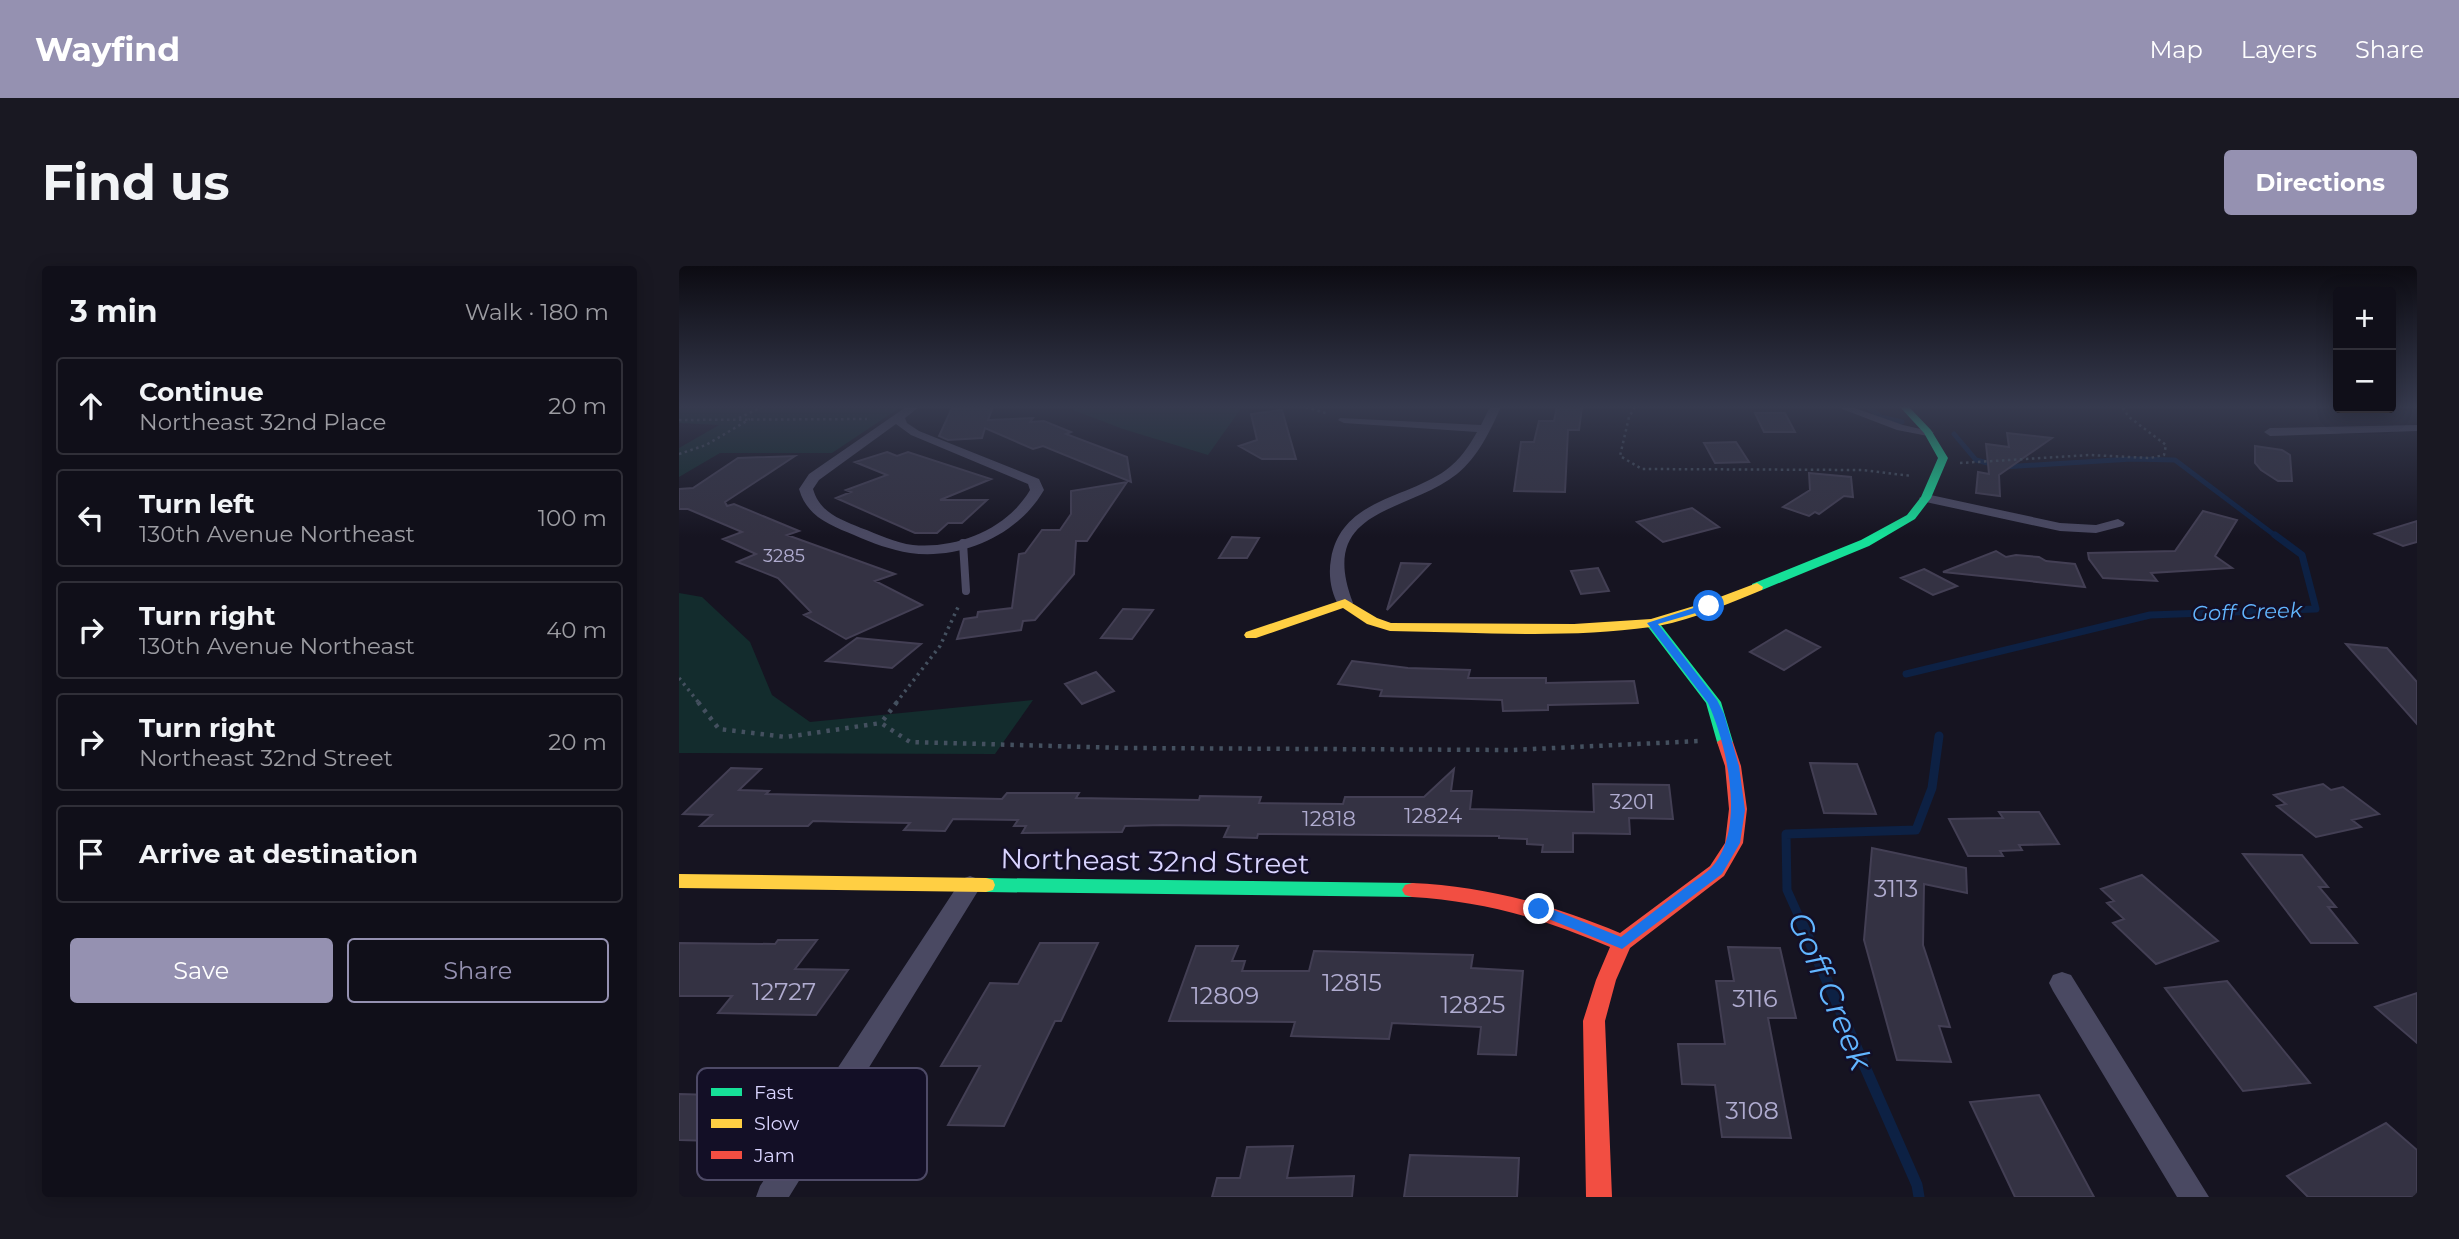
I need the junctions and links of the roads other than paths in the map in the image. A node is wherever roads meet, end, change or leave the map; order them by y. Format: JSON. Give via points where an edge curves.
{"nodes":[{"id":1,"x":849,"y":450,"type":"edge"},
{"id":2,"x":957,"y":450,"type":"edge"},
{"id":3,"x":1472,"y":450,"type":"edge"},
{"id":4,"x":1939,"y":450,"type":"edge"},
{"id":5,"x":1926,"y":498,"type":"junction"},
{"id":6,"x":2118,"y":523,"type":"dead end"},
{"id":7,"x":963,"y":543,"type":"junction"},
{"id":8,"x":966,"y":591,"type":"road end"},
{"id":9,"x":1345,"y":603,"type":"junction"},
{"id":10,"x":1652,"y":623,"type":"junction"},
{"id":11,"x":1251,"y":635,"type":"dead end"},
{"id":12,"x":679,"y":881,"type":"edge"},
{"id":13,"x":970,"y":885,"type":"junction"},
{"id":14,"x":1622,"y":943,"type":"junction"},
{"id":15,"x":2062,"y":983,"type":"dead end"},
{"id":16,"x":853,"y":1068,"type":"edge"},
{"id":17,"x":782,"y":1180,"type":"edge"},
{"id":18,"x":771,"y":1197,"type":"edge"},
{"id":19,"x":1599,"y":1197,"type":"edge"},
{"id":20,"x":2194,"y":1197,"type":"edge"}],
"edges":[{"from":1,"to":7,"type":"street","via":[[814,477],[806,489],[813,509],[888,544],[915,549]]},
{"from":2,"to":7,"type":"street","via":[[1034,482],[1037,490],[1017,517]]},
{"from":3,"to":9,"type":"street","via":[[1448,475],[1381,505],[1347,529],[1338,561],[1338,584]]},
{"from":4,"to":5,"type":"street","via":[[1943,458]]},
{"from":5,"to":6,"type":"street","via":[[2060,527],[2096,529]]},
{"from":5,"to":10,"type":"street","via":[[1912,517],[1865,543],[1709,606]]},
{"from":7,"to":8,"type":"lane"},
{"from":9,"to":10,"type":"street","via":[[1373,621],[1417,629]]},
{"from":9,"to":11,"type":"street"},
{"from":10,"to":14,"type":"street","via":[[1713,702],[1733,766],[1738,810],[1734,843],[1717,871]]},
{"from":12,"to":13,"type":"street","name":"Northeast 32nd Street"},
{"from":13,"to":14,"type":"street","name":"Northeast 32nd Street","via":[[1452,891],[1539,909]]},
{"from":13,"to":16,"type":"street"},
{"from":14,"to":19,"type":"street","via":[[1594,1021]]},
{"from":15,"to":20,"type":"street"},
{"from":17,"to":18,"type":"street"}]}
